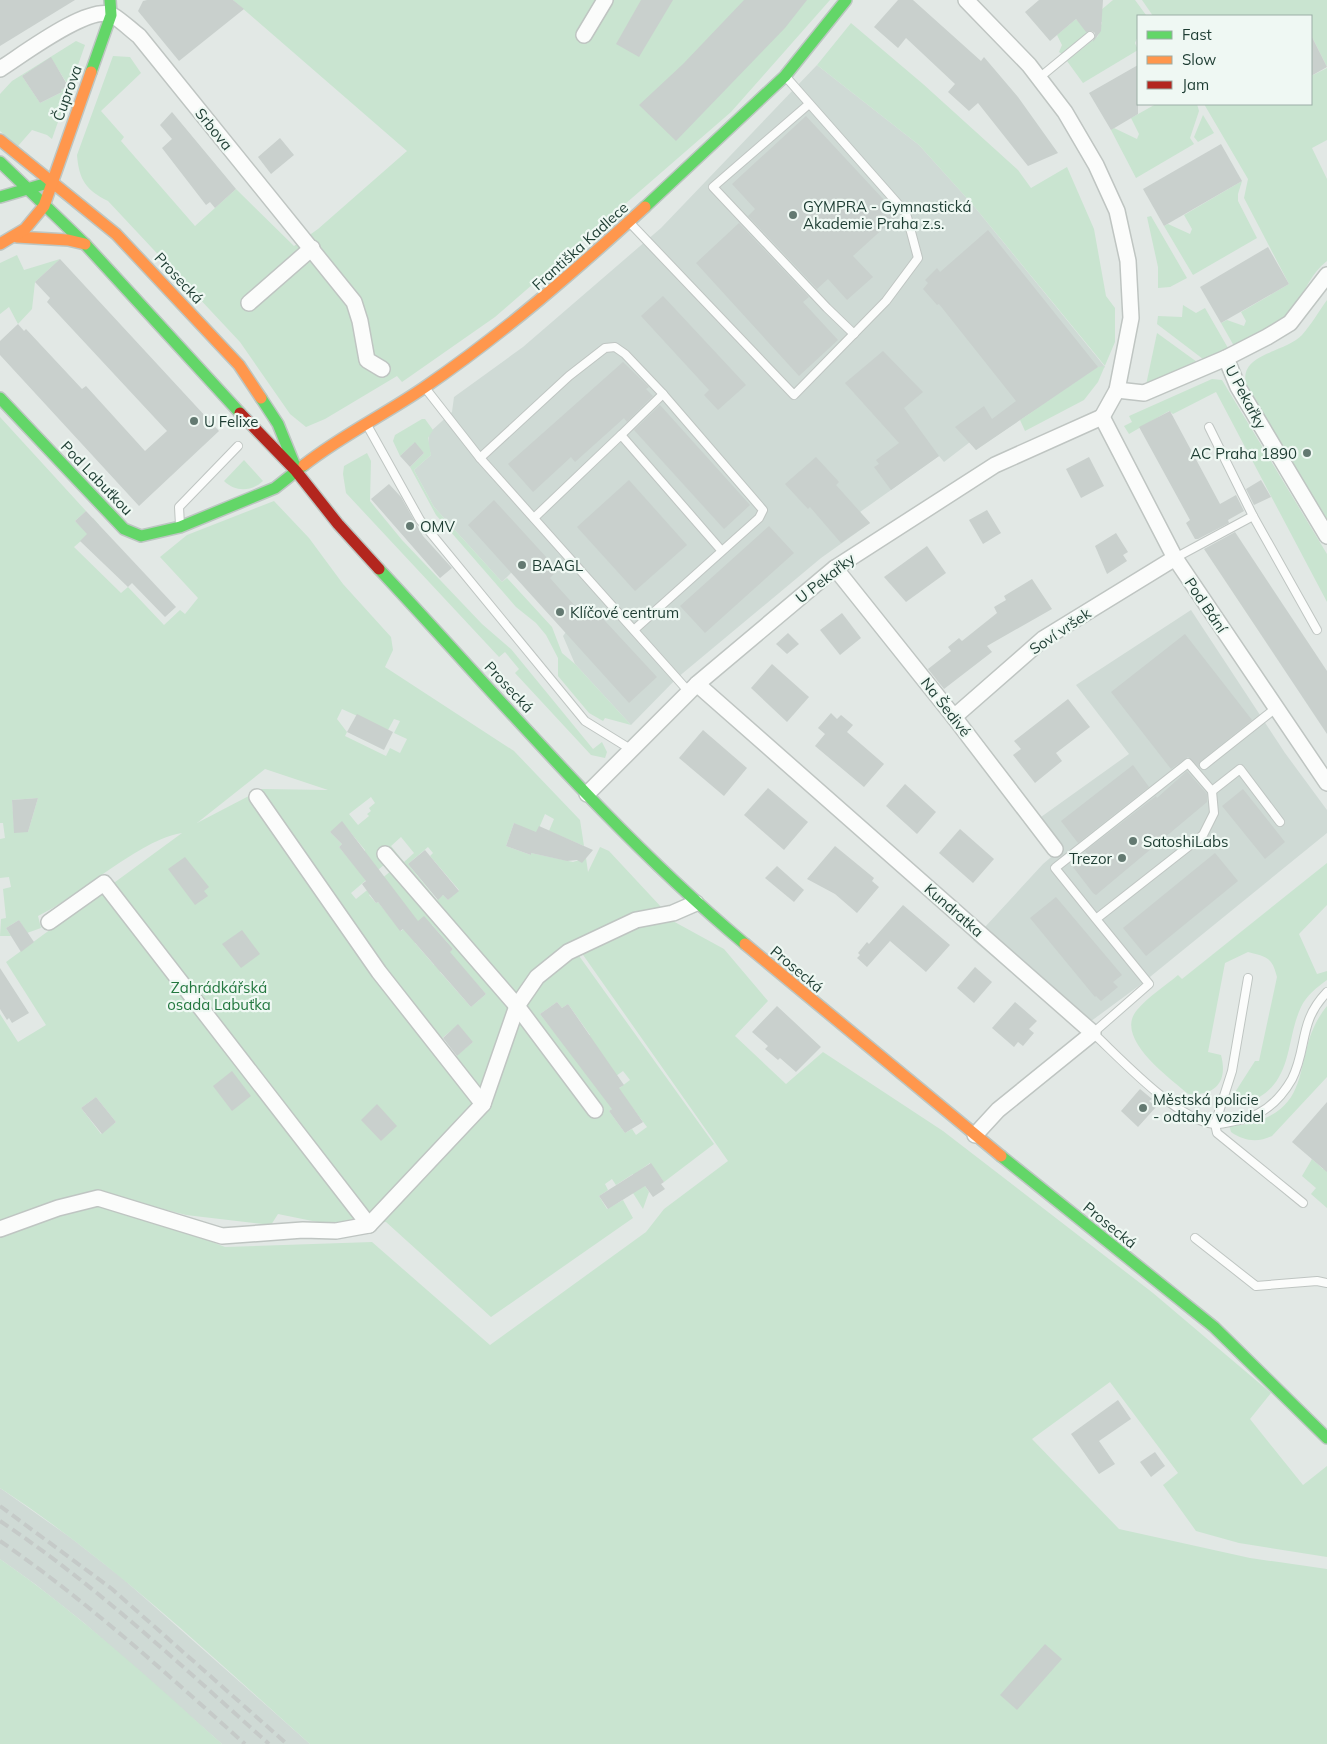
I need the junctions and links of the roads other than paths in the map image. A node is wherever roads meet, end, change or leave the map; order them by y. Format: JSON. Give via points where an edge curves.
{"nodes":[{"id":1,"x":605,"y":0,"type":"edge"},
{"id":2,"x":846,"y":0,"type":"edge"},
{"id":3,"x":966,"y":0,"type":"edge"},
{"id":4,"x":123,"y":3,"type":"dead end"},
{"id":5,"x":110,"y":7,"type":"edge"},
{"id":6,"x":584,"y":35,"type":"dead end"},
{"id":7,"x":1090,"y":36,"type":"dead end"},
{"id":8,"x":0,"y":69,"type":"edge"},
{"id":9,"x":785,"y":76,"type":"junction"},
{"id":10,"x":1039,"y":78,"type":"junction"},
{"id":11,"x":809,"y":104,"type":"junction"},
{"id":12,"x":0,"y":140,"type":"edge"},
{"id":13,"x":0,"y":162,"type":"edge"},
{"id":14,"x":51,"y":182,"type":"junction"},
{"id":15,"x":28,"y":189,"type":"junction"},
{"id":16,"x":0,"y":196,"type":"edge"},
{"id":17,"x":44,"y":206,"type":"junction"},
{"id":18,"x":629,"y":222,"type":"junction"},
{"id":19,"x":17,"y":237,"type":"junction"},
{"id":20,"x":0,"y":244,"type":"edge"},
{"id":21,"x":85,"y":244,"type":"junction"},
{"id":22,"x":312,"y":248,"type":"junction"},
{"id":23,"x":1327,"y":275,"type":"edge"},
{"id":24,"x":249,"y":303,"type":"dead end"},
{"id":25,"x":854,"y":334,"type":"junction"},
{"id":26,"x":1226,"y":358,"type":"junction"},
{"id":27,"x":382,"y":369,"type":"dead end"},
{"id":28,"x":424,"y":388,"type":"junction"},
{"id":29,"x":1117,"y":390,"type":"junction"},
{"id":30,"x":663,"y":394,"type":"junction"},
{"id":31,"x":0,"y":398,"type":"edge"},
{"id":32,"x":1102,"y":417,"type":"junction"},
{"id":33,"x":366,"y":423,"type":"junction"},
{"id":34,"x":1209,"y":427,"type":"dead end"},
{"id":35,"x":620,"y":434,"type":"junction"},
{"id":36,"x":238,"y":446,"type":"dead end"},
{"id":37,"x":480,"y":458,"type":"junction"},
{"id":38,"x":296,"y":471,"type":"junction"},
{"id":39,"x":1252,"y":516,"type":"junction"},
{"id":40,"x":534,"y":518,"type":"junction"},
{"id":41,"x":180,"y":527,"type":"junction"},
{"id":42,"x":1327,"y":536,"type":"edge"},
{"id":43,"x":721,"y":550,"type":"junction"},
{"id":44,"x":1175,"y":558,"type":"junction"},
{"id":45,"x":835,"y":568,"type":"junction"},
{"id":46,"x":635,"y":629,"type":"junction"},
{"id":47,"x":1317,"y":630,"type":"dead end"},
{"id":48,"x":693,"y":688,"type":"junction"},
{"id":49,"x":1276,"y":708,"type":"junction"},
{"id":50,"x":954,"y":717,"type":"junction"},
{"id":51,"x":632,"y":750,"type":"junction"},
{"id":52,"x":1204,"y":765,"type":"dead end"},
{"id":53,"x":1327,"y":783,"type":"edge"},
{"id":54,"x":1212,"y":790,"type":"junction"},
{"id":55,"x":587,"y":794,"type":"junction"},
{"id":56,"x":257,"y":797,"type":"dead end"},
{"id":57,"x":1280,"y":822,"type":"dead end"},
{"id":58,"x":1055,"y":849,"type":"dead end"},
{"id":59,"x":385,"y":854,"type":"dead end"},
{"id":60,"x":696,"y":903,"type":"junction"},
{"id":61,"x":1096,"y":919,"type":"junction"},
{"id":62,"x":49,"y":922,"type":"dead end"},
{"id":63,"x":1248,"y":978,"type":"dead end"},
{"id":64,"x":1327,"y":992,"type":"edge"},
{"id":65,"x":517,"y":1006,"type":"junction"},
{"id":66,"x":1093,"y":1033,"type":"junction"},
{"id":67,"x":483,"y":1104,"type":"junction"},
{"id":68,"x":595,"y":1110,"type":"dead end"},
{"id":69,"x":1214,"y":1124,"type":"junction"},
{"id":70,"x":976,"y":1135,"type":"junction"},
{"id":71,"x":1302,"y":1203,"type":"dead end"},
{"id":72,"x":369,"y":1225,"type":"junction"},
{"id":73,"x":0,"y":1229,"type":"edge"},
{"id":74,"x":1195,"y":1238,"type":"dead end"},
{"id":75,"x":1327,"y":1283,"type":"edge"},
{"id":76,"x":1327,"y":1438,"type":"edge"}],
"edges":[{"from":1,"to":6,"type":"street"},
{"from":2,"to":9,"type":"main road","name":"Františka Kadlece"},
{"from":3,"to":10,"type":"street"},
{"from":4,"to":5,"type":"main road","name":"Čuprova"},
{"from":5,"to":8,"type":"street","via":[[78,20]]},
{"from":5,"to":14,"type":"main road","name":"Čuprova"},
{"from":5,"to":22,"type":"street","name":"Srbova","via":[[139,36]]},
{"from":7,"to":10,"type":"lane"},
{"from":9,"to":11,"type":"lane"},
{"from":9,"to":18,"type":"main road","name":"Františka Kadlece"},
{"from":10,"to":29,"type":"street","via":[[1065,112],[1096,165],[1117,211],[1128,261],[1131,318]]},
{"from":11,"to":25,"type":"lane","via":[[906,213],[918,258],[886,301]]},
{"from":11,"to":25,"type":"lane","via":[[713,187]]},
{"from":12,"to":14,"type":"main road","name":"Prosecká"},
{"from":13,"to":15,"type":"main road","name":"Prosecká"},
{"from":14,"to":15,"type":"main road"},
{"from":14,"to":17,"type":"main road","name":"Čuprova"},
{"from":14,"to":38,"type":"main road","name":"Prosecká","via":[[116,234],[239,365],[278,424]]},
{"from":15,"to":16,"type":"main road"},
{"from":15,"to":17,"type":"main road","name":"Prosecká"},
{"from":17,"to":19,"type":"main road","name":"Čuprova","via":[[31,225]]},
{"from":17,"to":21,"type":"main road","name":"Prosecká"},
{"from":18,"to":25,"type":"lane","via":[[794,395]]},
{"from":18,"to":28,"type":"main road","name":"Františka Kadlece","via":[[550,294]]},
{"from":19,"to":20,"type":"main road","name":"Čuprova"},
{"from":19,"to":21,"type":"main road"},
{"from":21,"to":38,"type":"main road","name":"Prosecká"},
{"from":22,"to":24,"type":"street"},
{"from":22,"to":27,"type":"street","name":"Srbova","via":[[354,302],[367,360]]},
{"from":23,"to":26,"type":"street","via":[[1290,323]]},
{"from":26,"to":29,"type":"street","name":"U Pekařky","via":[[1144,392]]},
{"from":26,"to":42,"type":"street","name":"U Pekařky","via":[[1238,387]]},
{"from":28,"to":33,"type":"main road","name":"Františka Kadlece"},
{"from":28,"to":37,"type":"lane"},
{"from":29,"to":32,"type":"street"},
{"from":30,"to":35,"type":"lane"},
{"from":30,"to":37,"type":"lane","via":[[625,354],[615,347],[605,348],[569,376]]},
{"from":30,"to":43,"type":"lane","via":[[762,509],[759,518]]},
{"from":31,"to":41,"type":"main road","name":"Pod Labuťkou","via":[[124,529],[141,536]]},
{"from":32,"to":44,"type":"street","name":"Pod Bání"},
{"from":32,"to":45,"type":"street","name":"U Pekařky","via":[[995,465]]},
{"from":33,"to":38,"type":"main road","name":"Františka Kadlece"},
{"from":33,"to":51,"type":"lane","via":[[420,520],[586,721]]},
{"from":34,"to":39,"type":"lane"},
{"from":35,"to":40,"type":"lane"},
{"from":35,"to":43,"type":"lane"},
{"from":36,"to":41,"type":"lane","via":[[180,506]]},
{"from":37,"to":40,"type":"lane"},
{"from":38,"to":41,"type":"main road","name":"Pod Labuťkou","via":[[275,488]]},
{"from":38,"to":55,"type":"main road","name":"Prosecká","via":[[338,524]]},
{"from":39,"to":44,"type":"lane"},
{"from":39,"to":47,"type":"lane"},
{"from":40,"to":46,"type":"lane"},
{"from":43,"to":46,"type":"lane"},
{"from":44,"to":49,"type":"street","name":"Pod Bání"},
{"from":44,"to":50,"type":"street","name":"Soví vršek","via":[[1043,639]]},
{"from":45,"to":48,"type":"street","name":"U Pekařky"},
{"from":45,"to":50,"type":"street","name":"Na Šedivé"},
{"from":46,"to":48,"type":"lane"},
{"from":48,"to":51,"type":"street","name":"U Pekařky"},
{"from":48,"to":66,"type":"street","name":"Kundratka"},
{"from":49,"to":52,"type":"lane"},
{"from":49,"to":53,"type":"street","name":"Pod Bání"},
{"from":50,"to":58,"type":"street","name":"Na Šedivé"},
{"from":51,"to":55,"type":"street","name":"U Pekařky"},
{"from":54,"to":57,"type":"lane","via":[[1240,769]]},
{"from":54,"to":61,"type":"lane","via":[[1214,813],[1203,834]]},
{"from":54,"to":61,"type":"lane","via":[[1188,763],[1055,868]]},
{"from":55,"to":60,"type":"main road","name":"Prosecká"},
{"from":56,"to":67,"type":"street","via":[[380,972]]},
{"from":59,"to":65,"type":"street"},
{"from":60,"to":65,"type":"street","via":[[673,913],[636,920],[568,952],[537,977]]},
{"from":60,"to":70,"type":"main road","name":"Prosecká"},
{"from":61,"to":66,"type":"lane","via":[[1149,984]]},
{"from":62,"to":72,"type":"street","via":[[104,883]]},
{"from":63,"to":69,"type":"lane","via":[[1232,1071]]},
{"from":64,"to":69,"type":"lane","via":[[1310,1014],[1293,1077],[1275,1104],[1250,1118]]},
{"from":65,"to":67,"type":"street"},
{"from":65,"to":68,"type":"street"},
{"from":66,"to":69,"type":"lane","via":[[1188,1116]]},
{"from":66,"to":70,"type":"street","via":[[998,1110]]},
{"from":67,"to":72,"type":"street"},
{"from":69,"to":71,"type":"lane","via":[[1217,1133]]},
{"from":70,"to":76,"type":"main road","name":"Prosecká","via":[[1214,1327]]},
{"from":72,"to":73,"type":"street","via":[[352,1230],[222,1236],[98,1198],[58,1208]]},
{"from":74,"to":75,"type":"lane","via":[[1256,1286]]}]}
